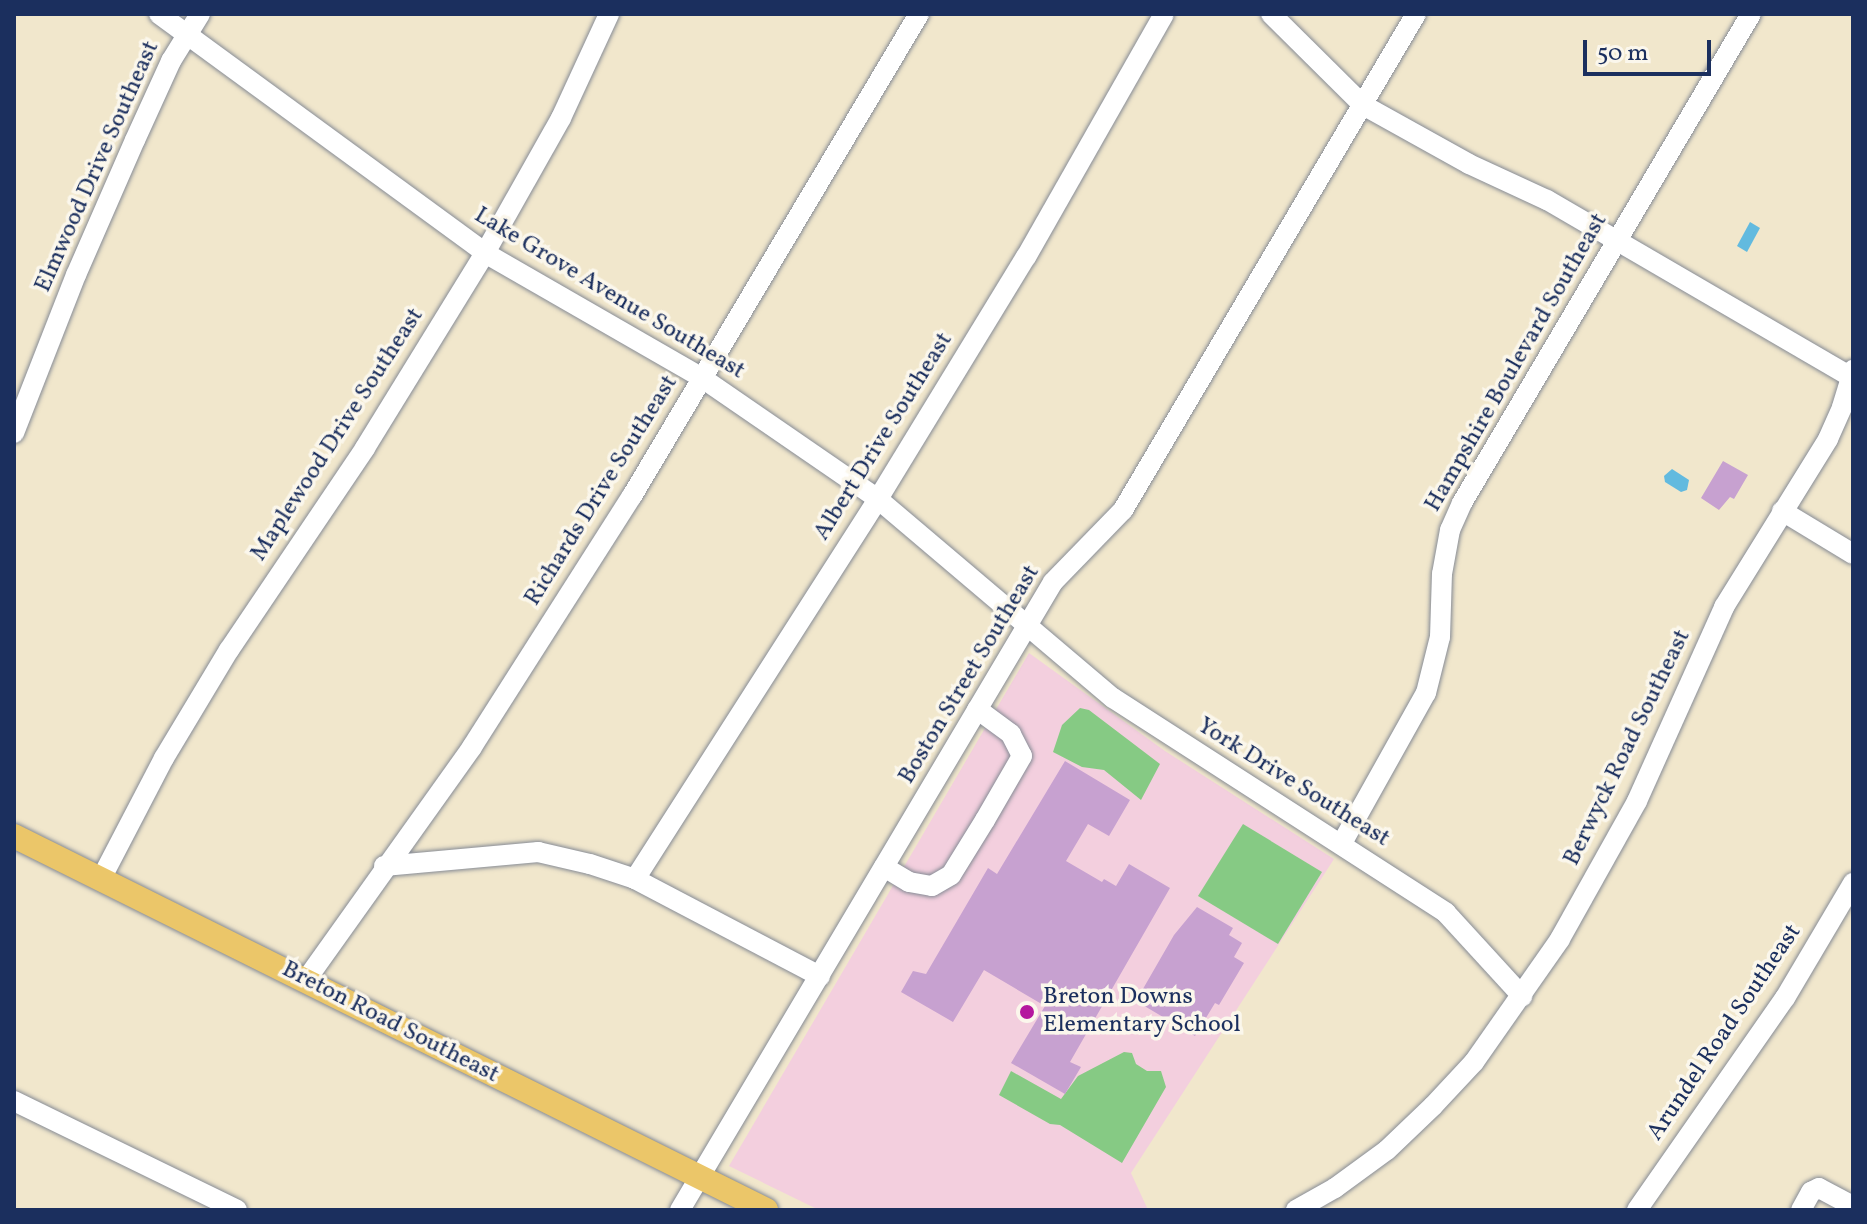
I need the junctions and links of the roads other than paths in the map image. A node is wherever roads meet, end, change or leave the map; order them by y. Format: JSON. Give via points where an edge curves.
{"nodes":[{"id":1,"x":159,"y":14,"type":"edge"},
{"id":2,"x":200,"y":14,"type":"edge"},
{"id":3,"x":609,"y":14,"type":"edge"},
{"id":4,"x":919,"y":14,"type":"edge"},
{"id":5,"x":1164,"y":14,"type":"edge"},
{"id":6,"x":1271,"y":14,"type":"edge"},
{"id":7,"x":1416,"y":14,"type":"edge"},
{"id":8,"x":1751,"y":14,"type":"edge"},
{"id":9,"x":188,"y":35,"type":"junction"},
{"id":10,"x":1363,"y":105,"type":"junction"},
{"id":11,"x":1616,"y":243,"type":"junction"},
{"id":12,"x":485,"y":253,"type":"junction"},
{"id":13,"x":1852,"y":373,"type":"edge"},
{"id":14,"x":702,"y":378,"type":"junction"},
{"id":15,"x":14,"y":433,"type":"edge"},
{"id":16,"x":878,"y":499,"type":"junction"},
{"id":17,"x":1782,"y":511,"type":"junction"},
{"id":18,"x":1853,"y":554,"type":"edge"},
{"id":19,"x":1026,"y":626,"type":"junction"},
{"id":20,"x":977,"y":709,"type":"junction"},
{"id":21,"x":14,"y":836,"type":"edge"},
{"id":22,"x":1342,"y":843,"type":"junction"},
{"id":23,"x":384,"y":866,"type":"junction"},
{"id":24,"x":884,"y":867,"type":"junction"},
{"id":25,"x":101,"y":879,"type":"junction"},
{"id":26,"x":635,"y":879,"type":"junction"},
{"id":27,"x":1853,"y":883,"type":"edge"},
{"id":28,"x":820,"y":976,"type":"junction"},
{"id":29,"x":306,"y":980,"type":"junction"},
{"id":30,"x":1522,"y":996,"type":"junction"},
{"id":31,"x":14,"y":1101,"type":"edge"},
{"id":32,"x":699,"y":1178,"type":"junction"},
{"id":33,"x":1853,"y":1206,"type":"edge"},
{"id":34,"x":237,"y":1210,"type":"edge"},
{"id":35,"x":680,"y":1210,"type":"edge"},
{"id":36,"x":766,"y":1210,"type":"edge"},
{"id":37,"x":1296,"y":1210,"type":"edge"},
{"id":38,"x":1637,"y":1210,"type":"edge"},
{"id":39,"x":1801,"y":1210,"type":"edge"}],
"edges":[{"from":1,"to":9,"type":"street","name":"Lake Grove Avenue Southeast"},
{"from":2,"to":9,"type":"street","name":"Elmwood Drive Southeast"},
{"from":3,"to":12,"type":"street","name":"Maplewood Drive Southeast","via":[[561,118]]},
{"from":4,"to":14,"type":"street","name":"Richards Drive Southeast"},
{"from":5,"to":16,"type":"street","name":"Albert Drive Southeast","via":[[1026,257]]},
{"from":6,"to":10,"type":"street"},
{"from":7,"to":10,"type":"street","name":"Boston Street Southeast"},
{"from":8,"to":11,"type":"street","name":"Hampshire Boulevard Southeast"},
{"from":9,"to":12,"type":"street","name":"Lake Grove Avenue Southeast"},
{"from":9,"to":15,"type":"street","name":"Elmwood Drive Southeast","via":[[135,140]]},
{"from":10,"to":11,"type":"street","via":[[1547,200]]},
{"from":10,"to":19,"type":"street","name":"Boston Street Southeast","via":[[1123,510],[1053,582]]},
{"from":11,"to":13,"type":"street"},
{"from":11,"to":22,"type":"street","name":"Hampshire Boulevard Southeast","via":[[1462,503],[1447,545],[1440,637],[1426,693]]},
{"from":12,"to":14,"type":"street","name":"Lake Grove Avenue Southeast"},
{"from":12,"to":25,"type":"street","name":"Maplewood Drive Southeast","via":[[365,448],[229,650],[164,758]]},
{"from":13,"to":17,"type":"street","name":"Berwyck Road Southeast","via":[[1828,439]]},
{"from":14,"to":16,"type":"street","name":"Lake Grove Avenue Southeast"},
{"from":14,"to":23,"type":"street","name":"Richards Drive Southeast","via":[[472,747]]},
{"from":16,"to":19,"type":"street","name":"Lake Grove Avenue Southeast"},
{"from":16,"to":26,"type":"street","name":"Albert Drive Southeast"},
{"from":17,"to":18,"type":"street"},
{"from":17,"to":30,"type":"street","name":"Berwyck Road Southeast","via":[[1724,607],[1637,801]]},
{"from":19,"to":20,"type":"street","name":"Boston Street Southeast"},
{"from":19,"to":22,"type":"street","name":"York Drive Southeast","via":[[1113,698]]},
{"from":20,"to":24,"type":"street","name":"Boston Street Southeast"},
{"from":20,"to":24,"type":"street","via":[[1011,734],[1022,756],[985,820],[951,875],[932,886],[909,882]]},
{"from":21,"to":25,"type":"main road","name":"Breton Road Southeast"},
{"from":22,"to":30,"type":"street","name":"York Drive Southeast","via":[[1446,913]]},
{"from":23,"to":26,"type":"street","via":[[538,852]]},
{"from":23,"to":29,"type":"street","name":"Richards Drive Southeast"},
{"from":24,"to":28,"type":"street","name":"Boston Street Southeast"},
{"from":25,"to":29,"type":"main road","name":"Breton Road Southeast"},
{"from":26,"to":28,"type":"street"},
{"from":27,"to":38,"type":"street","name":"Arundel Road Southeast","via":[[1785,998]]},
{"from":28,"to":32,"type":"street","name":"Boston Street Southeast"},
{"from":29,"to":32,"type":"main road","name":"Breton Road Southeast"},
{"from":30,"to":37,"type":"street","name":"Berwyck Road Southeast","via":[[1474,1062],[1387,1150]]},
{"from":31,"to":34,"type":"street"},
{"from":32,"to":35,"type":"street","name":"Boston Street Southeast"},
{"from":32,"to":36,"type":"main road","name":"Breton Road Southeast"},
{"from":33,"to":39,"type":"street","via":[[1819,1188]]}]}
